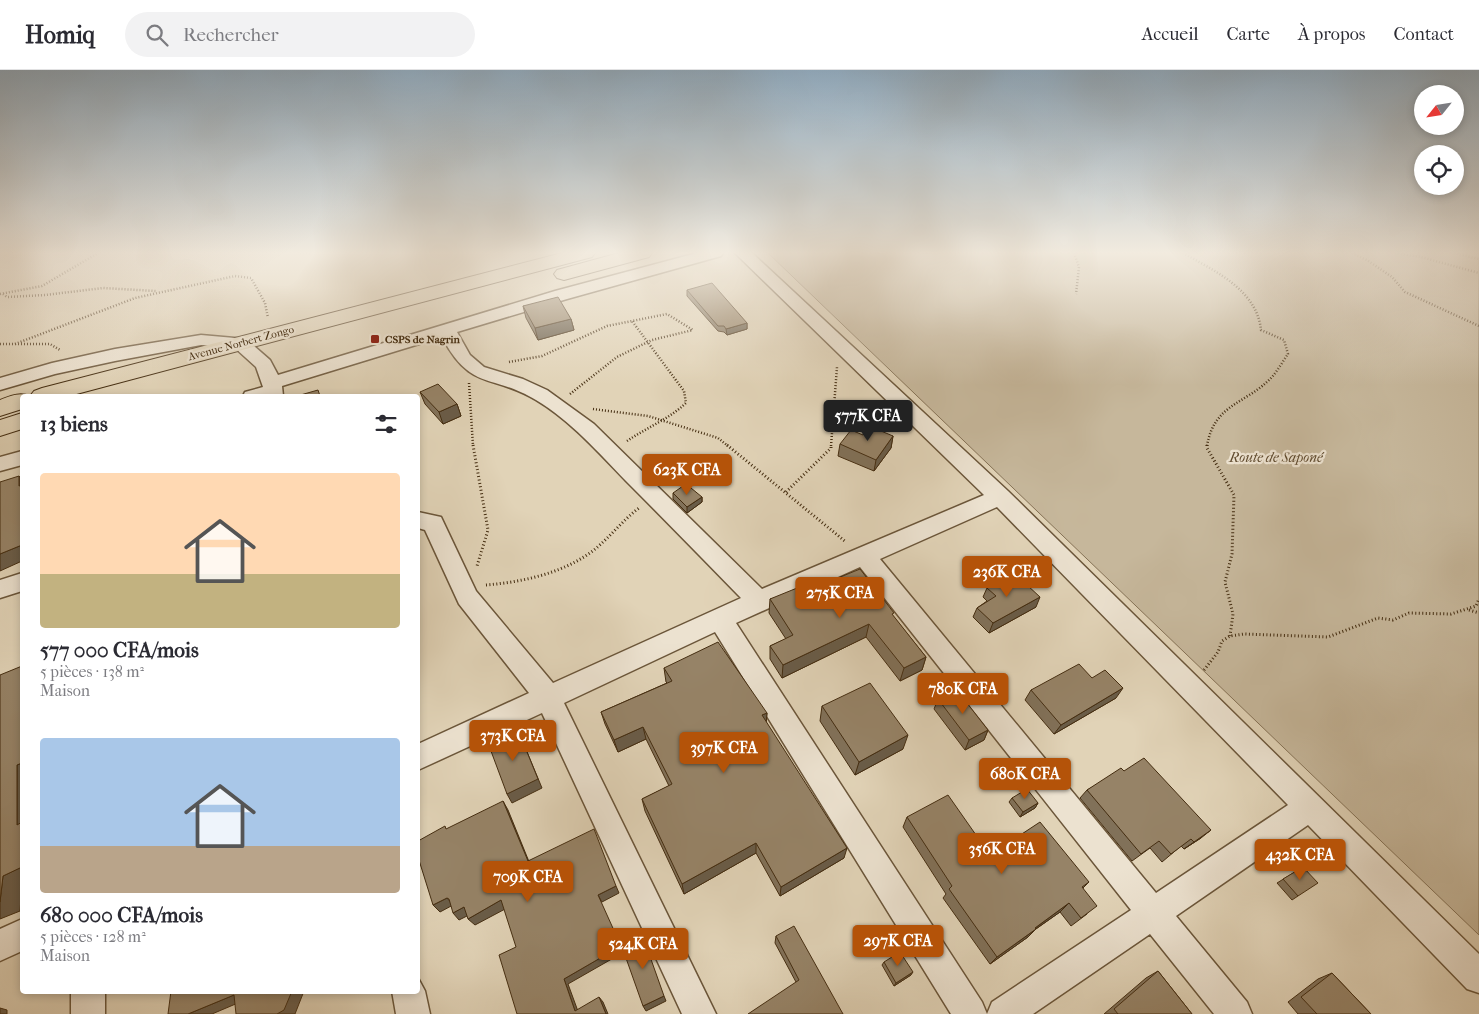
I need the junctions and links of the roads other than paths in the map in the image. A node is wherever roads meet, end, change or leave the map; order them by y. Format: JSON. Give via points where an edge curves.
{"nodes":[{"id":1,"x":416,"y":297,"type":"edge"},
{"id":2,"x":480,"y":297,"type":"edge"},
{"id":3,"x":555,"y":297,"type":"edge"},
{"id":4,"x":790,"y":297,"type":"edge"},
{"id":5,"x":446,"y":329,"type":"junction"},
{"id":6,"x":240,"y":343,"type":"junction"},
{"id":7,"x":256,"y":358,"type":"junction"},
{"id":8,"x":0,"y":384,"type":"edge"},
{"id":9,"x":273,"y":390,"type":"edge"},
{"id":10,"x":49,"y":394,"type":"edge"},
{"id":11,"x":121,"y":394,"type":"edge"},
{"id":12,"x":259,"y":394,"type":"edge"},
{"id":13,"x":20,"y":403,"type":"edge"},
{"id":14,"x":0,"y":408,"type":"edge"},
{"id":15,"x":20,"y":422,"type":"edge"},
{"id":16,"x":0,"y":428,"type":"edge"},
{"id":17,"x":20,"y":459,"type":"edge"},
{"id":18,"x":0,"y":464,"type":"edge"},
{"id":19,"x":1000,"y":497,"type":"junction"},
{"id":20,"x":420,"y":520,"type":"edge"},
{"id":21,"x":864,"y":556,"type":"junction"},
{"id":22,"x":20,"y":583,"type":"edge"},
{"id":23,"x":0,"y":590,"type":"edge"},
{"id":24,"x":760,"y":601,"type":"junction"},
{"id":25,"x":720,"y":620,"type":"junction"},
{"id":26,"x":548,"y":697,"type":"junction"},
{"id":27,"x":420,"y":756,"type":"edge"},
{"id":28,"x":1310,"y":807,"type":"junction"},
{"id":29,"x":1154,"y":912,"type":"junction"},
{"id":30,"x":20,"y":936,"type":"edge"},
{"id":31,"x":0,"y":945,"type":"edge"},
{"id":32,"x":1479,"y":977,"type":"edge"},
{"id":33,"x":88,"y":994,"type":"edge"},
{"id":34,"x":409,"y":994,"type":"edge"},
{"id":35,"x":88,"y":1014,"type":"edge"},
{"id":36,"x":413,"y":1014,"type":"edge"},
{"id":37,"x":699,"y":1014,"type":"edge"},
{"id":38,"x":970,"y":1014,"type":"edge"},
{"id":39,"x":1004,"y":1014,"type":"edge"},
{"id":40,"x":1235,"y":1014,"type":"edge"}],
"edges":[{"from":1,"to":6,"type":"main road","name":"Avenue Norbert Zongo"},
{"from":2,"to":7,"type":"main road","name":"Avenue Norbert Zongo"},
{"from":3,"to":5,"type":"street"},
{"from":4,"to":19,"type":"street"},
{"from":5,"to":9,"type":"street"},
{"from":5,"to":24,"type":"street","via":[[466,362],[474,368],[483,374],[522,385],[557,404],[587,429]]},
{"from":6,"to":7,"type":"street"},
{"from":6,"to":8,"type":"street","via":[[193,340],[52,369]]},
{"from":6,"to":10,"type":"main road","name":"Avenue Norbert Zongo"},
{"from":7,"to":9,"type":"street","via":[[264,364]]},
{"from":7,"to":11,"type":"main road","name":"Avenue Norbert Zongo"},
{"from":9,"to":12,"type":"street"},
{"from":13,"to":14,"type":"main road"},
{"from":15,"to":16,"type":"main road"},
{"from":17,"to":18,"type":"street"},
{"from":19,"to":21,"type":"street"},
{"from":19,"to":28,"type":"street"},
{"from":20,"to":26,"type":"street","via":[[433,522],[469,591]]},
{"from":21,"to":24,"type":"street"},
{"from":21,"to":29,"type":"street"},
{"from":22,"to":23,"type":"street"},
{"from":24,"to":25,"type":"street"},
{"from":25,"to":26,"type":"street"},
{"from":25,"to":38,"type":"street"},
{"from":26,"to":27,"type":"street"},
{"from":26,"to":37,"type":"street"},
{"from":28,"to":29,"type":"street"},
{"from":28,"to":32,"type":"street"},
{"from":29,"to":39,"type":"street"},
{"from":29,"to":40,"type":"street"},
{"from":30,"to":31,"type":"street"},
{"from":33,"to":35,"type":"street"},
{"from":34,"to":36,"type":"street"}]}
